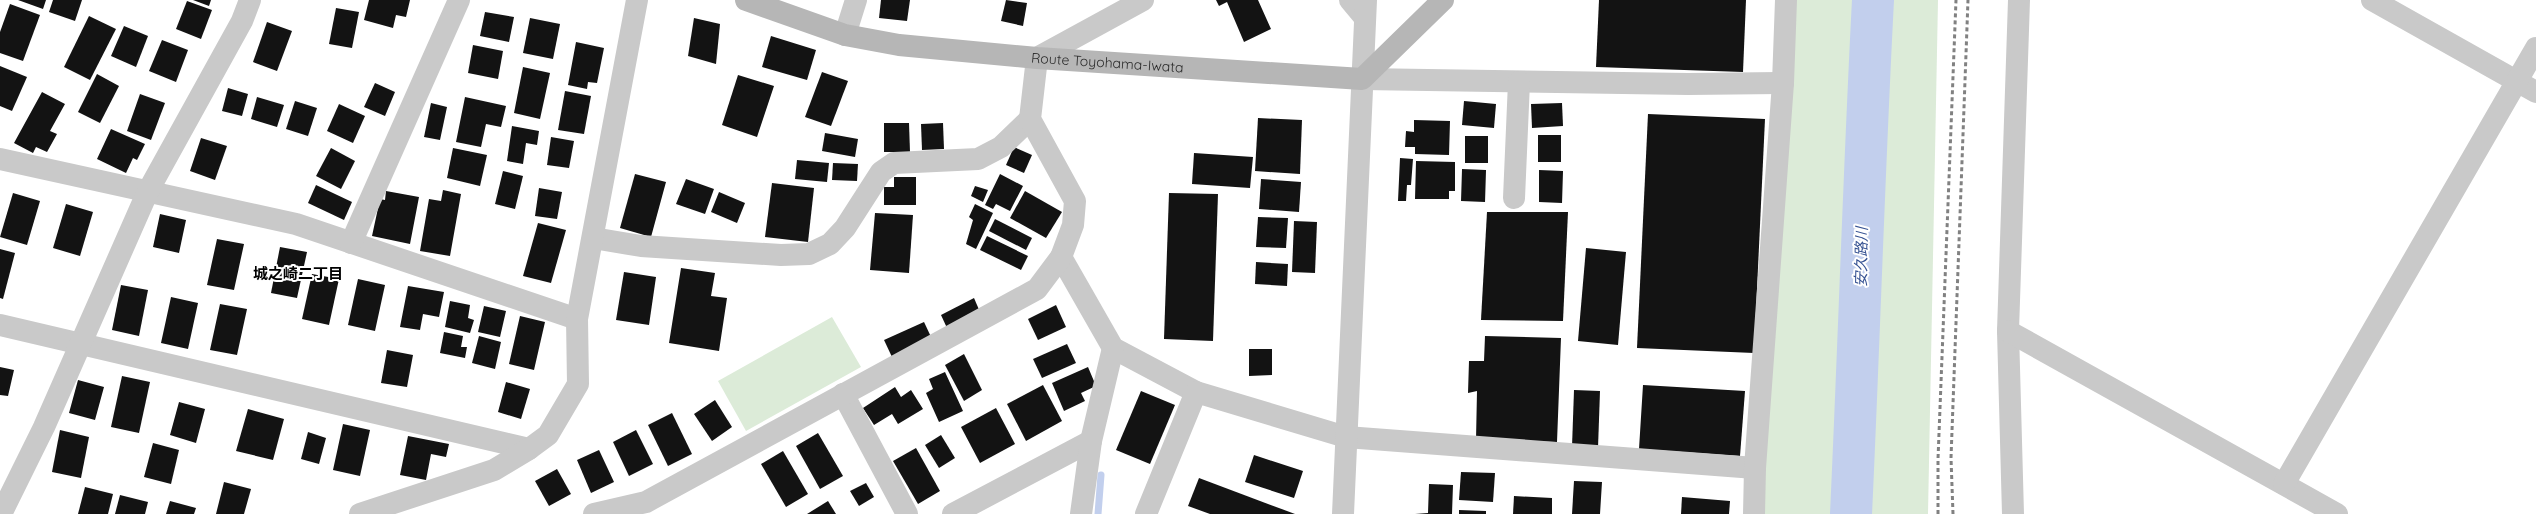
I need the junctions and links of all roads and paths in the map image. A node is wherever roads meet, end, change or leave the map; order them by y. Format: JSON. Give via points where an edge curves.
{"nodes":[{"id":1,"x":250,"y":0,"type":"edge"},
{"id":2,"x":459,"y":0,"type":"edge"},
{"id":3,"x":637,"y":0,"type":"edge"},
{"id":4,"x":746,"y":0,"type":"edge"},
{"id":5,"x":856,"y":0,"type":"edge"},
{"id":6,"x":1143,"y":0,"type":"edge"},
{"id":7,"x":1350,"y":0,"type":"edge"},
{"id":8,"x":1443,"y":0,"type":"edge"},
{"id":9,"x":1786,"y":0,"type":"edge"},
{"id":10,"x":2019,"y":0,"type":"edge"},
{"id":11,"x":2372,"y":0,"type":"edge"},
{"id":12,"x":1366,"y":9,"type":"edge"},
{"id":13,"x":845,"y":35,"type":"junction"},
{"id":14,"x":2536,"y":48,"type":"edge"},
{"id":15,"x":1037,"y":58,"type":"junction"},
{"id":16,"x":1362,"y":79,"type":"junction"},
{"id":17,"x":2516,"y":81,"type":"junction"},
{"id":18,"x":1519,"y":82,"type":"junction"},
{"id":19,"x":1783,"y":83,"type":"junction"},
{"id":20,"x":2536,"y":92,"type":"edge"},
{"id":21,"x":1030,"y":119,"type":"junction"},
{"id":22,"x":0,"y":159,"type":"edge"},
{"id":23,"x":148,"y":191,"type":"junction"},
{"id":24,"x":1514,"y":198,"type":"dead end"},
{"id":25,"x":593,"y":238,"type":"junction"},
{"id":26,"x":351,"y":243,"type":"junction"},
{"id":27,"x":1061,"y":257,"type":"junction"},
{"id":28,"x":577,"y":319,"type":"junction"},
{"id":29,"x":0,"y":325,"type":"edge"},
{"id":30,"x":2008,"y":330,"type":"junction"},
{"id":31,"x":81,"y":343,"type":"junction"},
{"id":32,"x":1113,"y":348,"type":"junction"},
{"id":33,"x":1196,"y":392,"type":"junction"},
{"id":34,"x":843,"y":394,"type":"junction"},
{"id":35,"x":1346,"y":437,"type":"junction"},
{"id":36,"x":1091,"y":441,"type":"junction"},
{"id":37,"x":528,"y":450,"type":"junction"},
{"id":38,"x":1755,"y":468,"type":"junction"},
{"id":39,"x":2284,"y":484,"type":"junction"},
{"id":40,"x":1,"y":514,"type":"edge"},
{"id":41,"x":360,"y":514,"type":"edge"},
{"id":42,"x":594,"y":514,"type":"edge"},
{"id":43,"x":907,"y":514,"type":"edge"},
{"id":44,"x":953,"y":514,"type":"edge"},
{"id":45,"x":1081,"y":514,"type":"edge"},
{"id":46,"x":1146,"y":514,"type":"edge"},
{"id":47,"x":1343,"y":514,"type":"edge"},
{"id":48,"x":1754,"y":514,"type":"edge"},
{"id":49,"x":2013,"y":514,"type":"edge"},
{"id":50,"x":2337,"y":514,"type":"edge"}],
"edges":[{"from":1,"to":23,"type":"street","via":[[242,21]]},
{"from":2,"to":26,"type":"street"},
{"from":3,"to":25,"type":"street"},
{"from":4,"to":13,"type":"main road","name":"Route Toyohama-Iwata"},
{"from":5,"to":13,"type":"street"},
{"from":6,"to":15,"type":"street"},
{"from":7,"to":12,"type":"street"},
{"from":8,"to":16,"type":"main road"},
{"from":9,"to":19,"type":"street"},
{"from":10,"to":30,"type":"street"},
{"from":11,"to":17,"type":"street"},
{"from":12,"to":16,"type":"street"},
{"from":13,"to":15,"type":"main road","name":"Route Toyohama-Iwata","via":[[899,45]]},
{"from":14,"to":17,"type":"street"},
{"from":15,"to":16,"type":"main road","name":"Route Toyohama-Iwata"},
{"from":15,"to":21,"type":"street"},
{"from":16,"to":18,"type":"street"},
{"from":16,"to":35,"type":"street"},
{"from":17,"to":20,"type":"street"},
{"from":17,"to":39,"type":"street"},
{"from":18,"to":19,"type":"street"},
{"from":18,"to":24,"type":"street"},
{"from":19,"to":38,"type":"street"},
{"from":21,"to":25,"type":"street","via":[[1001,147],[978,159],[894,163],[881,172],[846,228],[830,244],[809,254],[781,255],[641,246]]},
{"from":21,"to":27,"type":"street","via":[[1075,201],[1073,225]]},
{"from":22,"to":23,"type":"street"},
{"from":23,"to":26,"type":"street","via":[[296,224]]},
{"from":23,"to":31,"type":"street"},
{"from":25,"to":28,"type":"street"},
{"from":26,"to":28,"type":"street"},
{"from":27,"to":32,"type":"street"},
{"from":27,"to":34,"type":"street","via":[[1037,289]]},
{"from":28,"to":37,"type":"street","via":[[578,384],[548,435]]},
{"from":29,"to":31,"type":"street"},
{"from":30,"to":39,"type":"street"},
{"from":30,"to":49,"type":"street"},
{"from":31,"to":37,"type":"street"},
{"from":31,"to":40,"type":"street","via":[[44,427]]},
{"from":32,"to":33,"type":"street"},
{"from":32,"to":36,"type":"street"},
{"from":33,"to":35,"type":"street"},
{"from":33,"to":46,"type":"street"},
{"from":34,"to":42,"type":"street","via":[[646,502]]},
{"from":34,"to":43,"type":"street"},
{"from":35,"to":38,"type":"street"},
{"from":35,"to":47,"type":"street"},
{"from":36,"to":44,"type":"street"},
{"from":36,"to":45,"type":"street"},
{"from":37,"to":41,"type":"street","via":[[494,470]]},
{"from":38,"to":48,"type":"street"},
{"from":39,"to":50,"type":"street"}]}
